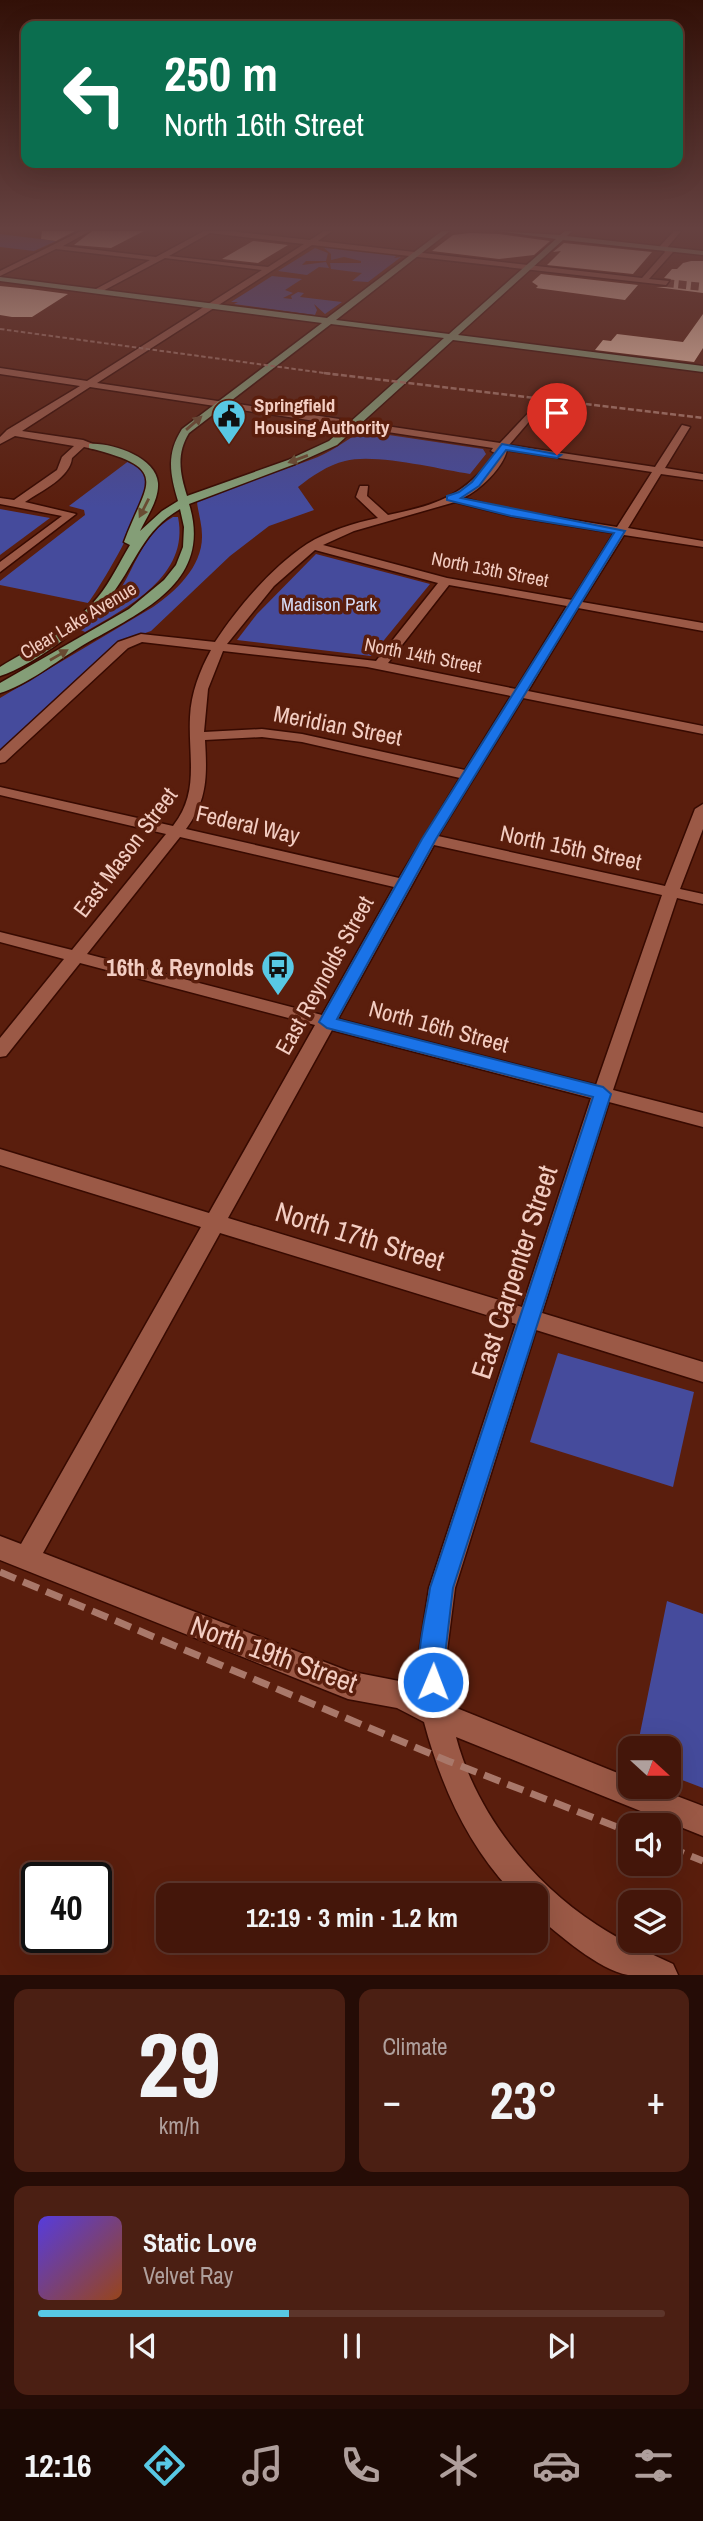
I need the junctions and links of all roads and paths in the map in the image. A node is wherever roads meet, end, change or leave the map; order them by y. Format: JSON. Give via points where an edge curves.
{"nodes":[{"id":1,"x":185,"y":323,"type":"edge"},
{"id":2,"x":325,"y":323,"type":"edge"},
{"id":3,"x":345,"y":323,"type":"edge"},
{"id":4,"x":468,"y":323,"type":"edge"},
{"id":5,"x":453,"y":337,"type":"junction"},
{"id":6,"x":703,"y":369,"type":"edge"},
{"id":7,"x":0,"y":371,"type":"edge"},
{"id":8,"x":88,"y":384,"type":"junction"},
{"id":9,"x":217,"y":404,"type":"junction"},
{"id":10,"x":534,"y":410,"type":"dead end"},
{"id":11,"x":356,"y":425,"type":"junction"},
{"id":12,"x":685,"y":427,"type":"dead end"},
{"id":13,"x":0,"y":430,"type":"edge"},
{"id":14,"x":14,"y":432,"type":"junction"},
{"id":15,"x":0,"y":441,"type":"edge"},
{"id":16,"x":88,"y":444,"type":"junction"},
{"id":17,"x":502,"y":447,"type":"junction"},
{"id":18,"x":658,"y":471,"type":"junction"},
{"id":19,"x":703,"y":477,"type":"edge"},
{"id":20,"x":177,"y":478,"type":"junction"},
{"id":21,"x":227,"y":482,"type":"junction"},
{"id":22,"x":364,"y":488,"type":"dead end"},
{"id":23,"x":450,"y":498,"type":"junction"},
{"id":24,"x":0,"y":501,"type":"edge"},
{"id":25,"x":184,"y":502,"type":"junction"},
{"id":26,"x":16,"y":504,"type":"junction"},
{"id":27,"x":386,"y":518,"type":"junction"},
{"id":28,"x":620,"y":531,"type":"junction"},
{"id":29,"x":703,"y":544,"type":"edge"},
{"id":30,"x":312,"y":546,"type":"junction"},
{"id":31,"x":122,"y":565,"type":"junction"},
{"id":32,"x":0,"y":568,"type":"edge"},
{"id":33,"x":446,"y":581,"type":"junction"},
{"id":34,"x":574,"y":604,"type":"junction"},
{"id":35,"x":703,"y":627,"type":"edge"},
{"id":36,"x":219,"y":645,"type":"junction"},
{"id":37,"x":380,"y":665,"type":"junction"},
{"id":38,"x":0,"y":672,"type":"edge"},
{"id":39,"x":0,"y":689,"type":"edge"},
{"id":40,"x":519,"y":693,"type":"junction"},
{"id":41,"x":703,"y":730,"type":"edge"},
{"id":42,"x":198,"y":736,"type":"junction"},
{"id":43,"x":0,"y":759,"type":"edge"},
{"id":44,"x":468,"y":775,"type":"junction"},
{"id":45,"x":0,"y":791,"type":"edge"},
{"id":46,"x":703,"y":809,"type":"edge"},
{"id":47,"x":176,"y":831,"type":"junction"},
{"id":48,"x":429,"y":839,"type":"junction"},
{"id":49,"x":404,"y":884,"type":"junction"},
{"id":50,"x":671,"y":892,"type":"junction"},
{"id":51,"x":703,"y":899,"type":"edge"},
{"id":52,"x":0,"y":937,"type":"edge"},
{"id":53,"x":75,"y":957,"type":"junction"},
{"id":54,"x":327,"y":1022,"type":"junction"},
{"id":55,"x":0,"y":1051,"type":"edge"},
{"id":56,"x":603,"y":1094,"type":"junction"},
{"id":57,"x":703,"y":1120,"type":"edge"},
{"id":58,"x":0,"y":1157,"type":"edge"},
{"id":59,"x":214,"y":1223,"type":"junction"},
{"id":60,"x":531,"y":1320,"type":"junction"},
{"id":61,"x":703,"y":1372,"type":"edge"},
{"id":62,"x":0,"y":1548,"type":"edge"},
{"id":63,"x":26,"y":1559,"type":"junction"},
{"id":64,"x":436,"y":1711,"type":"junction"},
{"id":65,"x":703,"y":1821,"type":"edge"},
{"id":66,"x":662,"y":1975,"type":"edge"}],
"edges":[{"from":1,"to":8,"type":"street"},
{"from":2,"to":9,"type":"main road"},
{"from":3,"to":5,"type":"main road"},
{"from":4,"to":5,"type":"main road"},
{"from":5,"to":6,"type":"main road"},
{"from":5,"to":11,"type":"main road"},
{"from":7,"to":8,"type":"street"},
{"from":8,"to":9,"type":"street"},
{"from":8,"to":14,"type":"street"},
{"from":9,"to":11,"type":"street"},
{"from":20,"to":9,"type":"main road","one_way":true,"via":[[173,454],[180,438]]},
{"from":10,"to":17,"type":"street","name":"East Mason Street"},
{"from":11,"to":17,"type":"street"},
{"from":11,"to":21,"type":"main road","one_way":true,"via":[[319,450]]},
{"from":12,"to":18,"type":"street","name":"East Reynolds Street"},
{"from":13,"to":14,"type":"street"},
{"from":14,"to":15,"type":"street"},
{"from":14,"to":16,"type":"street"},
{"from":16,"to":26,"type":"street","via":[[67,457],[64,469]]},
{"from":16,"to":31,"type":"main road","one_way":true,"via":[[141,464],[153,482]]},
{"from":17,"to":18,"type":"street"},
{"from":17,"to":23,"type":"street","name":"East Mason Street","via":[[502,454],[476,484]]},
{"from":18,"to":19,"type":"street"},
{"from":18,"to":28,"type":"street","name":"East Reynolds Street"},
{"from":20,"to":21,"type":"main road","via":[[195,483]]},
{"from":20,"to":25,"type":"main road"},
{"from":21,"to":25,"type":"main road"},
{"from":22,"to":27,"type":"street","via":[[363,499]]},
{"from":23,"to":27,"type":"street","name":"East Mason Street"},
{"from":23,"to":28,"type":"street"},
{"from":24,"to":26,"type":"street"},
{"from":25,"to":31,"type":"main road","name":"Clear Lake Avenue","via":[[142,533]]},
{"from":39,"to":25,"type":"main road","name":"Clear Lake Avenue","one_way":true,"via":[[136,610],[161,590],[189,550]]},
{"from":26,"to":32,"type":"street","via":[[71,514]]},
{"from":27,"to":30,"type":"street","name":"East Mason Street"},
{"from":28,"to":29,"type":"street"},
{"from":28,"to":34,"type":"street","name":"East Reynolds Street"},
{"from":30,"to":33,"type":"street","name":"North 13th Street"},
{"from":30,"to":36,"type":"street","name":"East Mason Street","via":[[250,606]]},
{"from":31,"to":38,"type":"main road","name":"Clear Lake Avenue","via":[[102,600],[79,622]]},
{"from":33,"to":34,"type":"street","name":"North 13th Street"},
{"from":33,"to":37,"type":"street"},
{"from":34,"to":35,"type":"street","name":"North 13th Street"},
{"from":34,"to":40,"type":"street","name":"East Reynolds Street"},
{"from":36,"to":37,"type":"street","name":"North 14th Street"},
{"from":36,"to":42,"type":"street","name":"East Mason Street","via":[[199,700]]},
{"from":36,"to":43,"type":"street","name":"North 14th Street","via":[[134,639]]},
{"from":37,"to":40,"type":"street","name":"North 14th Street"},
{"from":40,"to":41,"type":"street","name":"North 14th Street"},
{"from":40,"to":44,"type":"street","name":"East Reynolds Street"},
{"from":42,"to":44,"type":"street","name":"Meridian Street","via":[[262,733],[302,738]]},
{"from":42,"to":47,"type":"street","name":"East Mason Street","via":[[200,791]]},
{"from":44,"to":48,"type":"street","name":"East Reynolds Street"},
{"from":45,"to":47,"type":"street","name":"Federal Way"},
{"from":46,"to":50,"type":"street","name":"East Carpenter Street"},
{"from":47,"to":49,"type":"street","name":"Federal Way"},
{"from":47,"to":53,"type":"street","name":"East Mason Street"},
{"from":48,"to":49,"type":"street","name":"East Reynolds Street"},
{"from":48,"to":50,"type":"street","name":"North 15th Street"},
{"from":49,"to":54,"type":"street","name":"East Reynolds Street"},
{"from":50,"to":51,"type":"street","name":"North 15th Street"},
{"from":50,"to":56,"type":"street","name":"East Carpenter Street"},
{"from":52,"to":53,"type":"street","name":"North 16th Street"},
{"from":53,"to":54,"type":"street","name":"North 16th Street"},
{"from":53,"to":55,"type":"street","name":"East Mason Street"},
{"from":54,"to":56,"type":"street","name":"North 16th Street"},
{"from":54,"to":59,"type":"street","name":"East Reynolds Street"},
{"from":56,"to":57,"type":"street","name":"North 16th Street"},
{"from":56,"to":60,"type":"street","name":"East Carpenter Street"},
{"from":58,"to":59,"type":"street","name":"North 17th Street"},
{"from":59,"to":60,"type":"street","name":"North 17th Street"},
{"from":59,"to":63,"type":"street","name":"East Reynolds Street"},
{"from":60,"to":61,"type":"street","name":"North 17th Street"},
{"from":60,"to":64,"type":"street","name":"East Carpenter Street","via":[[442,1588],[433,1647]]},
{"from":62,"to":63,"type":"street","name":"North 19th Street"},
{"from":63,"to":64,"type":"street","name":"North 19th Street","via":[[348,1685],[391,1692]]},
{"from":64,"to":65,"type":"street","name":"North 19th Street","via":[[467,1728]]},
{"from":64,"to":66,"type":"street","name":"East Carpenter Street","via":[[459,1791],[505,1861],[573,1928]]}]}
